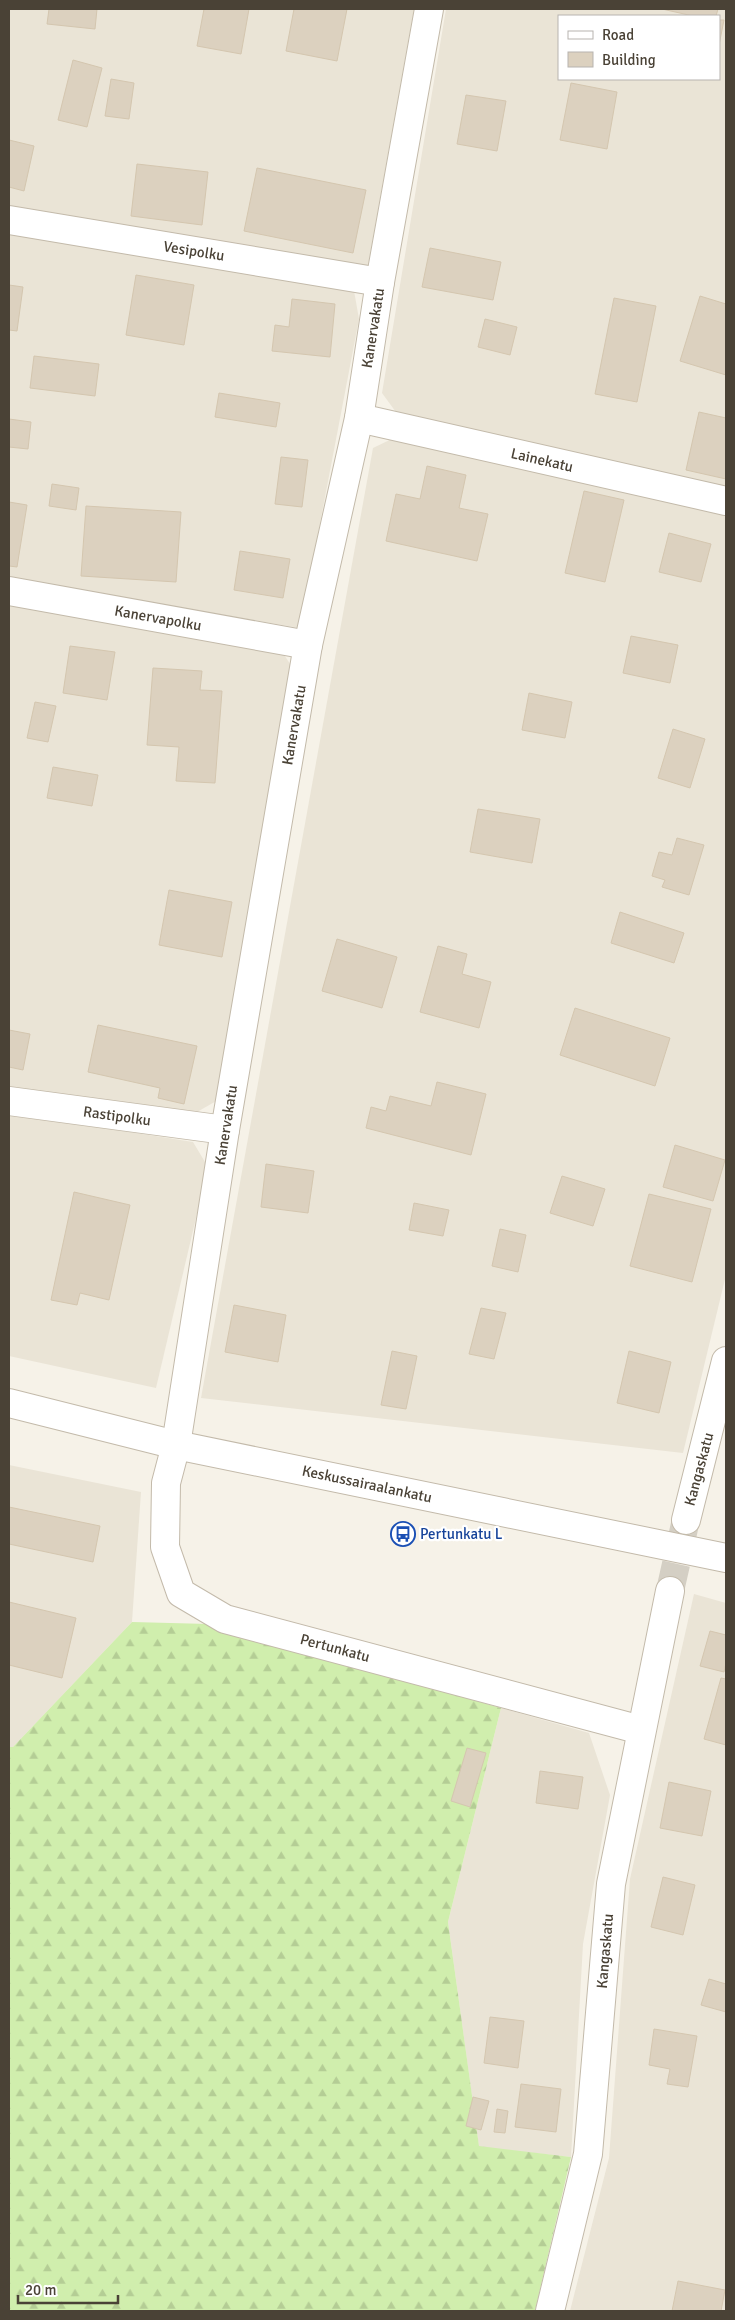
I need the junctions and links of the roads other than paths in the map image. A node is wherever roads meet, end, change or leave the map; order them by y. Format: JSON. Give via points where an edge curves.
{"nodes":[{"id":1,"x":429,"y":9,"type":"edge"},
{"id":2,"x":9,"y":220,"type":"edge"},
{"id":3,"x":380,"y":282,"type":"junction"},
{"id":4,"x":359,"y":418,"type":"junction"},
{"id":5,"x":726,"y":501,"type":"edge"},
{"id":6,"x":9,"y":591,"type":"edge"},
{"id":7,"x":308,"y":645,"type":"junction"},
{"id":8,"x":9,"y":1101,"type":"edge"},
{"id":9,"x":225,"y":1130,"type":"junction"},
{"id":10,"x":726,"y":1361,"type":"edge"},
{"id":11,"x":9,"y":1403,"type":"edge"},
{"id":12,"x":176,"y":1445,"type":"junction"},
{"id":13,"x":686,"y":1520,"type":"tunnel mouth"},
{"id":14,"x":726,"y":1558,"type":"edge"},
{"id":15,"x":670,"y":1591,"type":"tunnel mouth"},
{"id":16,"x":642,"y":1730,"type":"junction"},
{"id":17,"x":550,"y":2311,"type":"edge"}],
"edges":[{"from":1,"to":3,"type":"street","name":"Kanervakatu"},
{"from":2,"to":3,"type":"street","name":"Vesipolku"},
{"from":3,"to":4,"type":"street","name":"Kanervakatu"},
{"from":4,"to":5,"type":"street","name":"Lainekatu"},
{"from":4,"to":7,"type":"street","name":"Kanervakatu"},
{"from":6,"to":7,"type":"street","name":"Kanervapolku"},
{"from":7,"to":9,"type":"street","name":"Kanervakatu"},
{"from":8,"to":9,"type":"street","name":"Rastipolku"},
{"from":9,"to":12,"type":"street","name":"Kanervakatu"},
{"from":10,"to":13,"type":"street","name":"Kangaskatu"},
{"from":11,"to":12,"type":"street","name":"Keskussairaalankatu"},
{"from":12,"to":14,"type":"street","name":"Keskussairaalankatu"},
{"from":12,"to":16,"type":"street","name":"Pertunkatu","via":[[166,1483],[164,1547],[181,1593],[225,1619]]},
{"from":15,"to":16,"type":"street","name":"Kangaskatu"},
{"from":16,"to":17,"type":"street","name":"Kangaskatu","via":[[611,1884],[588,2154]]}]}
